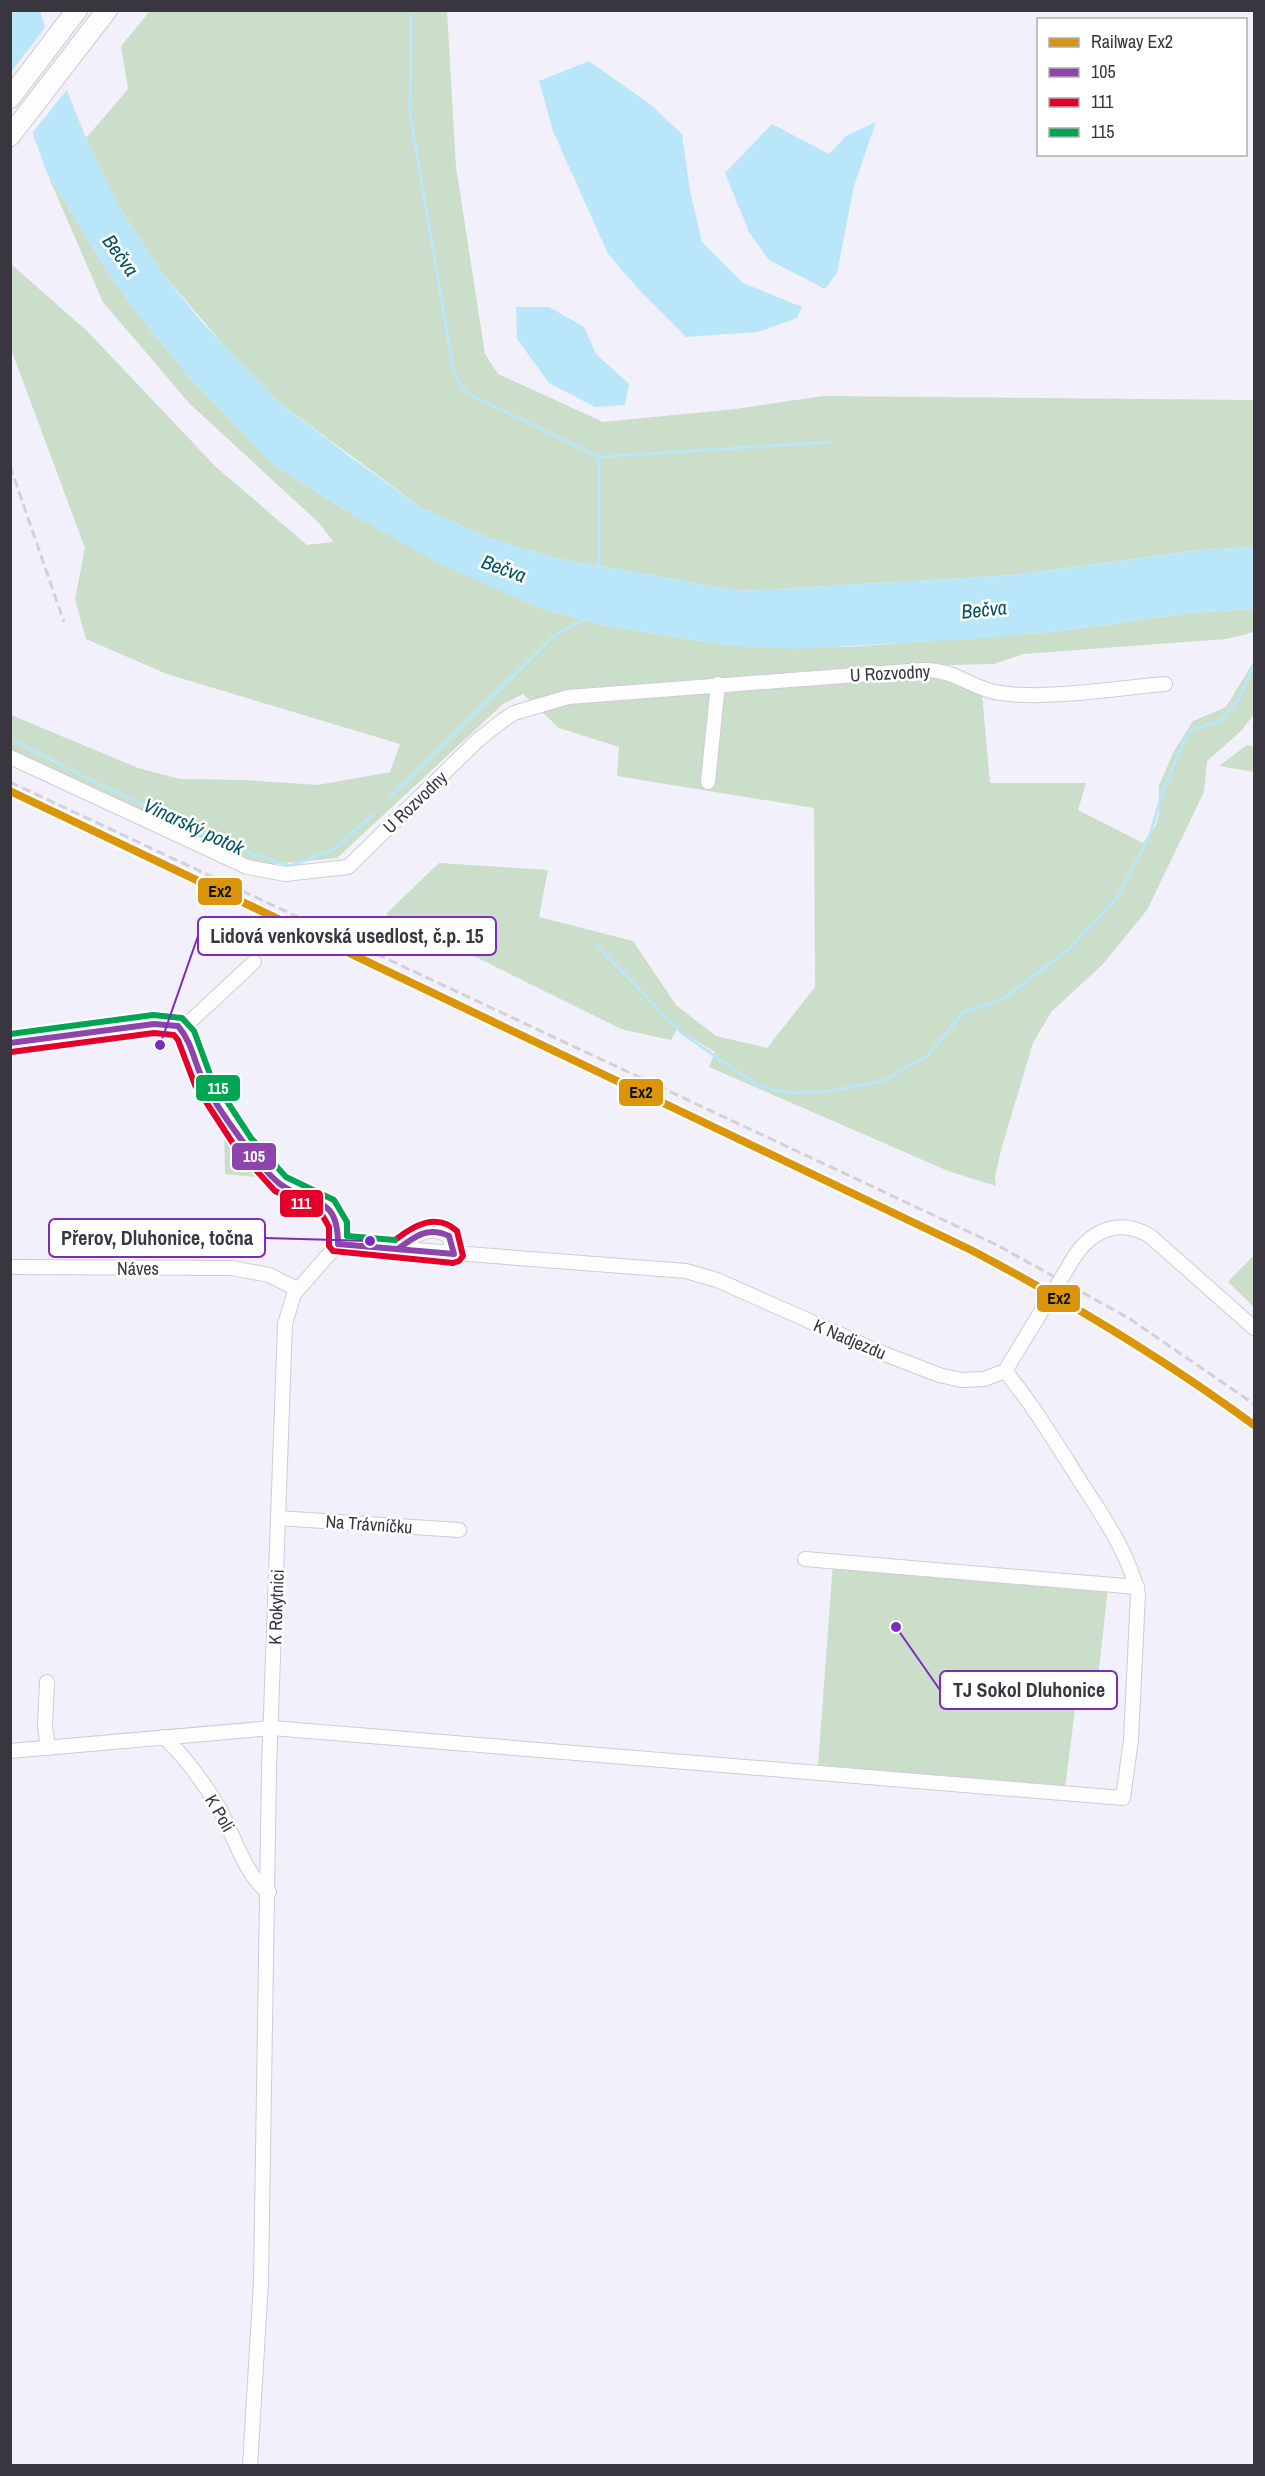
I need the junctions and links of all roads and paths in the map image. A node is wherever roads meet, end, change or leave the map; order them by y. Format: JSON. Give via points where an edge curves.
{"nodes":[{"id":1,"x":77,"y":10,"type":"edge"},
{"id":2,"x":107,"y":10,"type":"edge"},
{"id":3,"x":10,"y":98,"type":"edge"},
{"id":4,"x":10,"y":136,"type":"edge"},
{"id":5,"x":718,"y":684,"type":"junction"},
{"id":6,"x":1165,"y":684,"type":"dead end"},
{"id":7,"x":10,"y":757,"type":"edge"},
{"id":8,"x":708,"y":782,"type":"dead end"},
{"id":9,"x":254,"y":962,"type":"dead end"},
{"id":10,"x":182,"y":1029,"type":"junction"},
{"id":11,"x":10,"y":1043,"type":"edge"},
{"id":12,"x":338,"y":1244,"type":"junction"},
{"id":13,"x":398,"y":1250,"type":"junction"},
{"id":14,"x":454,"y":1254,"type":"junction"},
{"id":15,"x":10,"y":1267,"type":"edge"},
{"id":16,"x":297,"y":1289,"type":"junction"},
{"id":17,"x":1254,"y":1328,"type":"edge"},
{"id":18,"x":1005,"y":1371,"type":"junction"},
{"id":19,"x":278,"y":1518,"type":"junction"},
{"id":20,"x":459,"y":1530,"type":"dead end"},
{"id":21,"x":805,"y":1559,"type":"dead end"},
{"id":22,"x":1137,"y":1587,"type":"junction"},
{"id":23,"x":47,"y":1682,"type":"dead end"},
{"id":24,"x":272,"y":1728,"type":"junction"},
{"id":25,"x":164,"y":1737,"type":"junction"},
{"id":26,"x":48,"y":1748,"type":"junction"},
{"id":27,"x":10,"y":1751,"type":"edge"},
{"id":28,"x":269,"y":1892,"type":"junction"},
{"id":29,"x":250,"y":2466,"type":"edge"}],
"edges":[{"from":1,"to":3,"type":"highway"},
{"from":2,"to":4,"type":"highway"},
{"from":5,"to":6,"type":"street","name":"U Rozvodny","via":[[922,669],[946,671],[989,691],[1017,695]]},
{"from":5,"to":7,"type":"street","name":"U Rozvodny","via":[[568,697],[514,713],[478,740],[348,867],[295,874],[255,870]]},
{"from":5,"to":8,"type":"street"},
{"from":9,"to":10,"type":"street"},
{"from":10,"to":11,"type":"street","via":[[174,1024],[154,1024]]},
{"from":10,"to":12,"type":"street","via":[[199,1074],[244,1143],[280,1184],[327,1206],[338,1225]]},
{"from":12,"to":13,"type":"street","name":"K Nadjezdu"},
{"from":12,"to":16,"type":"street","name":"K Rokytnici"},
{"from":13,"to":14,"type":"street","name":"K Nadjezdu"},
{"from":13,"to":14,"type":"street","via":[[430,1229],[449,1236]]},
{"from":14,"to":18,"type":"street","name":"K Nadjezdu","via":[[686,1270],[939,1376],[974,1380]]},
{"from":15,"to":16,"type":"street","name":"Náves","via":[[232,1268],[268,1275]]},
{"from":16,"to":19,"type":"street","name":"K Rokytnici","via":[[285,1324]]},
{"from":17,"to":18,"type":"street","bridge":true,"via":[[1159,1243],[1134,1228],[1117,1227],[1094,1234],[1084,1242]]},
{"from":18,"to":22,"type":"street","via":[[1039,1416],[1116,1537],[1130,1562]]},
{"from":19,"to":20,"type":"street","name":"Na Trávníčku"},
{"from":19,"to":24,"type":"street","name":"K Rokytnici"},
{"from":21,"to":22,"type":"street"},
{"from":22,"to":24,"type":"street","via":[[1131,1740],[1123,1798]]},
{"from":23,"to":26,"type":"street"},
{"from":24,"to":25,"type":"street"},
{"from":24,"to":28,"type":"street","name":"K Rokytnici"},
{"from":25,"to":26,"type":"street"},
{"from":25,"to":28,"type":"street","name":"K Poli","via":[[209,1792],[254,1878]]},
{"from":26,"to":27,"type":"street"},
{"from":28,"to":29,"type":"street","name":"K Rokytnici","via":[[261,2281]]}]}
